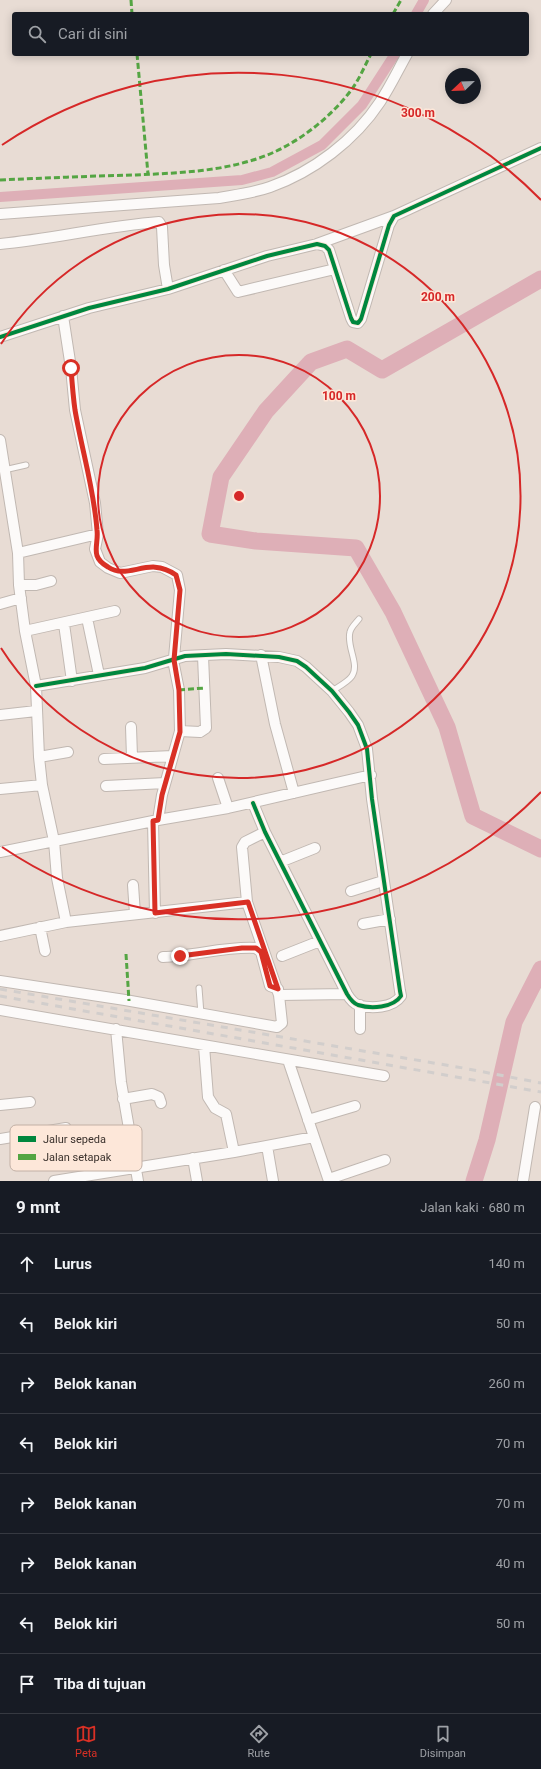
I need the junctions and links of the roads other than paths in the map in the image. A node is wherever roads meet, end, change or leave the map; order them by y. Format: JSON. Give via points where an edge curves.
{"nodes":[{"id":1,"x":446,"y":0,"type":"edge"},
{"id":2,"x":435,"y":12,"type":"edge"},
{"id":3,"x":406,"y":56,"type":"edge"},
{"id":4,"x":541,"y":148,"type":"edge"},
{"id":5,"x":0,"y":214,"type":"edge"},
{"id":6,"x":394,"y":216,"type":"junction"},
{"id":7,"x":0,"y":244,"type":"edge"},
{"id":8,"x":317,"y":244,"type":"junction"},
{"id":9,"x":335,"y":269,"type":"junction"},
{"id":10,"x":224,"y":270,"type":"junction"},
{"id":11,"x":168,"y":289,"type":"junction"},
{"id":12,"x":63,"y":316,"type":"junction"},
{"id":13,"x":0,"y":337,"type":"edge"},
{"id":14,"x":0,"y":440,"type":"edge"},
{"id":15,"x":26,"y":466,"type":"dead end"},
{"id":16,"x":4,"y":470,"type":"junction"},
{"id":17,"x":98,"y":534,"type":"junction"},
{"id":18,"x":18,"y":553,"type":"junction"},
{"id":19,"x":51,"y":581,"type":"dead end"},
{"id":20,"x":19,"y":585,"type":"junction"},
{"id":21,"x":21,"y":598,"type":"junction"},
{"id":22,"x":0,"y":604,"type":"edge"},
{"id":23,"x":115,"y":611,"type":"dead end"},
{"id":24,"x":87,"y":618,"type":"junction"},
{"id":25,"x":359,"y":620,"type":"dead end"},
{"id":26,"x":64,"y":624,"type":"junction"},
{"id":27,"x":25,"y":631,"type":"junction"},
{"id":28,"x":203,"y":656,"type":"junction"},
{"id":29,"x":261,"y":656,"type":"junction"},
{"id":30,"x":174,"y":659,"type":"junction"},
{"id":31,"x":100,"y":676,"type":"junction"},
{"id":32,"x":72,"y":681,"type":"junction"},
{"id":33,"x":36,"y":686,"type":"junction"},
{"id":34,"x":332,"y":691,"type":"junction"},
{"id":35,"x":36,"y":711,"type":"junction"},
{"id":36,"x":0,"y":715,"type":"edge"},
{"id":37,"x":131,"y":728,"type":"dead end"},
{"id":38,"x":180,"y":732,"type":"junction"},
{"id":39,"x":68,"y":752,"type":"dead end"},
{"id":40,"x":173,"y":756,"type":"junction"},
{"id":41,"x":39,"y":757,"type":"junction"},
{"id":42,"x":132,"y":757,"type":"junction"},
{"id":43,"x":104,"y":758,"type":"dead end"},
{"id":44,"x":371,"y":775,"type":"junction"},
{"id":45,"x":218,"y":778,"type":"dead end"},
{"id":46,"x":165,"y":783,"type":"junction"},
{"id":47,"x":42,"y":785,"type":"junction"},
{"id":48,"x":106,"y":786,"type":"dead end"},
{"id":49,"x":0,"y":788,"type":"edge"},
{"id":50,"x":294,"y":792,"type":"junction"},
{"id":51,"x":253,"y":803,"type":"junction"},
{"id":52,"x":228,"y":808,"type":"junction"},
{"id":53,"x":155,"y":820,"type":"junction"},
{"id":54,"x":265,"y":832,"type":"junction"},
{"id":55,"x":54,"y":841,"type":"junction"},
{"id":56,"x":315,"y":848,"type":"dead end"},
{"id":57,"x":0,"y":852,"type":"edge"},
{"id":58,"x":280,"y":862,"type":"junction"},
{"id":59,"x":383,"y":880,"type":"junction"},
{"id":60,"x":133,"y":884,"type":"dead end"},
{"id":61,"x":351,"y":891,"type":"dead end"},
{"id":62,"x":248,"y":902,"type":"junction"},
{"id":63,"x":155,"y":913,"type":"junction"},
{"id":64,"x":135,"y":914,"type":"junction"},
{"id":65,"x":390,"y":919,"type":"junction"},
{"id":66,"x":66,"y":922,"type":"junction"},
{"id":67,"x":364,"y":924,"type":"dead end"},
{"id":68,"x":40,"y":927,"type":"junction"},
{"id":69,"x":0,"y":936,"type":"edge"},
{"id":70,"x":320,"y":941,"type":"junction"},
{"id":71,"x":45,"y":951,"type":"dead end"},
{"id":72,"x":163,"y":956,"type":"dead end"},
{"id":73,"x":282,"y":956,"type":"dead end"},
{"id":74,"x":0,"y":981,"type":"edge"},
{"id":75,"x":199,"y":988,"type":"dead end"},
{"id":76,"x":278,"y":992,"type":"junction"},
{"id":77,"x":347,"y":994,"type":"junction"},
{"id":78,"x":360,"y":1006,"type":"junction"},
{"id":79,"x":0,"y":1010,"type":"edge"},
{"id":80,"x":201,"y":1014,"type":"junction"},
{"id":81,"x":116,"y":1029,"type":"junction"},
{"id":82,"x":360,"y":1029,"type":"dead end"},
{"id":83,"x":204,"y":1046,"type":"junction"},
{"id":84,"x":288,"y":1060,"type":"junction"},
{"id":85,"x":384,"y":1076,"type":"dead end"},
{"id":86,"x":123,"y":1099,"type":"junction"},
{"id":87,"x":30,"y":1102,"type":"dead end"},
{"id":88,"x":161,"y":1103,"type":"dead end"},
{"id":89,"x":0,"y":1105,"type":"edge"},
{"id":90,"x":355,"y":1106,"type":"dead end"},
{"id":91,"x":536,"y":1107,"type":"edge"},
{"id":92,"x":308,"y":1120,"type":"junction"},
{"id":93,"x":128,"y":1125,"type":"edge"},
{"id":94,"x":10,"y":1137,"type":"edge"},
{"id":95,"x":314,"y":1137,"type":"junction"},
{"id":96,"x":0,"y":1139,"type":"edge"},
{"id":97,"x":268,"y":1146,"type":"junction"},
{"id":98,"x":234,"y":1152,"type":"junction"},
{"id":99,"x":193,"y":1158,"type":"junction"},
{"id":100,"x":385,"y":1160,"type":"dead end"},
{"id":101,"x":142,"y":1166,"type":"edge"},
{"id":102,"x":112,"y":1171,"type":"edge"},
{"id":103,"x":136,"y":1171,"type":"edge"},
{"id":104,"x":329,"y":1180,"type":"edge"},
{"id":105,"x":54,"y":1181,"type":"edge"},
{"id":106,"x":138,"y":1181,"type":"edge"},
{"id":107,"x":197,"y":1181,"type":"edge"},
{"id":108,"x":273,"y":1181,"type":"edge"},
{"id":109,"x":523,"y":1181,"type":"edge"}],
"edges":[{"from":1,"to":2,"type":"street"},
{"from":3,"to":5,"type":"street","via":[[379,103],[354,133],[318,162],[283,182],[252,192],[218,198]]},
{"from":4,"to":6,"type":"street"},
{"from":6,"to":8,"type":"street"},
{"from":6,"to":9,"type":"street","via":[[358,323],[353,322],[351,318]]},
{"from":7,"to":11,"type":"street","via":[[158,222],[162,227]]},
{"from":8,"to":9,"type":"street","via":[[326,246],[329,250]]},
{"from":8,"to":10,"type":"street"},
{"from":9,"to":10,"type":"street","via":[[238,292]]},
{"from":10,"to":11,"type":"street"},
{"from":11,"to":12,"type":"street"},
{"from":12,"to":13,"type":"street"},
{"from":12,"to":17,"type":"street","via":[[75,410],[95,503]]},
{"from":14,"to":16,"type":"street"},
{"from":15,"to":16,"type":"lane"},
{"from":16,"to":18,"type":"street"},
{"from":17,"to":18,"type":"street"},
{"from":17,"to":30,"type":"street","via":[[95,548],[100,562],[108,568],[120,573],[153,566],[162,567],[176,575],[180,597]]},
{"from":18,"to":20,"type":"street"},
{"from":19,"to":20,"type":"street","via":[[36,585]]},
{"from":20,"to":21,"type":"street"},
{"from":21,"to":22,"type":"street"},
{"from":21,"to":27,"type":"street"},
{"from":23,"to":24,"type":"street"},
{"from":24,"to":26,"type":"street"},
{"from":24,"to":31,"type":"street"},
{"from":25,"to":34,"type":"lane","via":[[350,631],[350,649],[355,669],[353,675]]},
{"from":26,"to":27,"type":"street"},
{"from":26,"to":32,"type":"street"},
{"from":27,"to":33,"type":"street"},
{"from":28,"to":29,"type":"street"},
{"from":28,"to":30,"type":"street"},
{"from":28,"to":38,"type":"street","via":[[206,728],[200,732]]},
{"from":29,"to":34,"type":"street","via":[[297,661]]},
{"from":29,"to":50,"type":"street","via":[[275,724]]},
{"from":30,"to":31,"type":"street","via":[[144,668]]},
{"from":30,"to":38,"type":"street","via":[[179,690]]},
{"from":31,"to":32,"type":"street"},
{"from":32,"to":33,"type":"street"},
{"from":33,"to":35,"type":"street"},
{"from":34,"to":44,"type":"street","via":[[358,725],[368,749]]},
{"from":35,"to":36,"type":"street"},
{"from":35,"to":41,"type":"street"},
{"from":37,"to":42,"type":"street"},
{"from":38,"to":40,"type":"street"},
{"from":39,"to":41,"type":"street"},
{"from":40,"to":42,"type":"street"},
{"from":40,"to":46,"type":"street"},
{"from":41,"to":47,"type":"street"},
{"from":42,"to":43,"type":"street"},
{"from":44,"to":50,"type":"street"},
{"from":44,"to":59,"type":"street"},
{"from":45,"to":52,"type":"street"},
{"from":46,"to":48,"type":"street"},
{"from":46,"to":53,"type":"street"},
{"from":47,"to":49,"type":"street"},
{"from":47,"to":55,"type":"street"},
{"from":50,"to":51,"type":"street"},
{"from":51,"to":52,"type":"street"},
{"from":51,"to":54,"type":"street"},
{"from":52,"to":53,"type":"street"},
{"from":53,"to":55,"type":"street"},
{"from":53,"to":63,"type":"street"},
{"from":54,"to":58,"type":"street"},
{"from":54,"to":62,"type":"street","via":[[245,842],[242,847]]},
{"from":55,"to":57,"type":"street"},
{"from":55,"to":66,"type":"street","via":[[57,878]]},
{"from":56,"to":58,"type":"street"},
{"from":58,"to":70,"type":"street"},
{"from":59,"to":61,"type":"street"},
{"from":59,"to":65,"type":"street"},
{"from":60,"to":64,"type":"street"},
{"from":62,"to":63,"type":"street"},
{"from":62,"to":76,"type":"street"},
{"from":63,"to":64,"type":"street"},
{"from":64,"to":66,"type":"street"},
{"from":65,"to":67,"type":"street"},
{"from":65,"to":78,"type":"street","via":[[400,996],[394,1004],[387,1006]]},
{"from":66,"to":68,"type":"street"},
{"from":68,"to":69,"type":"street"},
{"from":68,"to":71,"type":"street"},
{"from":70,"to":73,"type":"street"},
{"from":70,"to":77,"type":"street"},
{"from":72,"to":76,"type":"street","via":[[256,948],[261,952],[270,986]]},
{"from":74,"to":80,"type":"street"},
{"from":75,"to":80,"type":"lane"},
{"from":76,"to":77,"type":"street"},
{"from":76,"to":80,"type":"street","via":[[282,1023],[277,1027]]},
{"from":77,"to":78,"type":"street"},
{"from":78,"to":82,"type":"street"},
{"from":79,"to":81,"type":"street"},
{"from":81,"to":83,"type":"street"},
{"from":81,"to":86,"type":"street"},
{"from":83,"to":84,"type":"street"},
{"from":83,"to":98,"type":"street","via":[[208,1097],[215,1108],[226,1114]]},
{"from":84,"to":85,"type":"street"},
{"from":84,"to":92,"type":"street"},
{"from":86,"to":88,"type":"street","via":[[152,1094],[159,1097]]},
{"from":86,"to":93,"type":"street"},
{"from":87,"to":89,"type":"street"},
{"from":90,"to":92,"type":"street"},
{"from":91,"to":109,"type":"street"},
{"from":92,"to":95,"type":"street"},
{"from":94,"to":96,"type":"street"},
{"from":95,"to":97,"type":"street"},
{"from":95,"to":104,"type":"street"},
{"from":97,"to":98,"type":"street"},
{"from":97,"to":108,"type":"street"},
{"from":98,"to":99,"type":"street"},
{"from":99,"to":101,"type":"street"},
{"from":99,"to":107,"type":"street"},
{"from":100,"to":104,"type":"street"},
{"from":102,"to":105,"type":"street"},
{"from":103,"to":106,"type":"street"}]}
